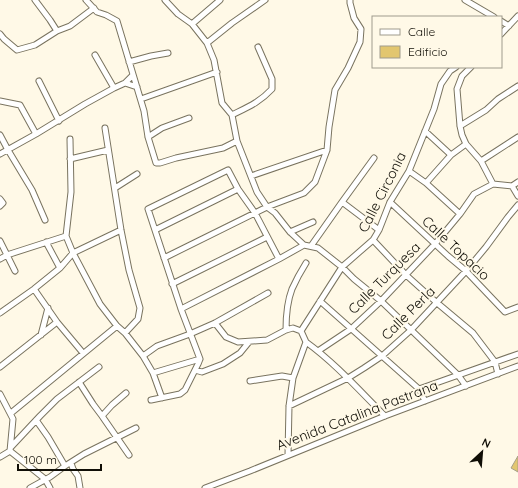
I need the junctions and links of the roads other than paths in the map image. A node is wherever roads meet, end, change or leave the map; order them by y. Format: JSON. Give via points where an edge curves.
{"nodes":[{"id":1,"x":35,"y":0,"type":"edge"},
{"id":2,"x":86,"y":0,"type":"edge"},
{"id":3,"x":165,"y":0,"type":"edge"},
{"id":4,"x":220,"y":0,"type":"edge"},
{"id":5,"x":265,"y":0,"type":"edge"},
{"id":6,"x":350,"y":0,"type":"edge"},
{"id":7,"x":466,"y":0,"type":"edge"},
{"id":8,"x":214,"y":2,"type":"edge"},
{"id":9,"x":95,"y":10,"type":"junction"},
{"id":10,"x":492,"y":16,"type":"edge"},
{"id":11,"x":518,"y":16,"type":"edge"},
{"id":12,"x":502,"y":22,"type":"edge"},
{"id":13,"x":192,"y":24,"type":"junction"},
{"id":14,"x":509,"y":26,"type":"junction"},
{"id":15,"x":57,"y":31,"type":"junction"},
{"id":16,"x":502,"y":33,"type":"edge"},
{"id":17,"x":0,"y":34,"type":"edge"},
{"id":18,"x":207,"y":43,"type":"junction"},
{"id":19,"x":258,"y":47,"type":"dead end"},
{"id":20,"x":168,"y":53,"type":"dead end"},
{"id":21,"x":95,"y":55,"type":"dead end"},
{"id":22,"x":129,"y":62,"type":"junction"},
{"id":23,"x":454,"y":68,"type":"edge"},
{"id":24,"x":470,"y":68,"type":"edge"},
{"id":25,"x":217,"y":72,"type":"junction"},
{"id":26,"x":133,"y":74,"type":"junction"},
{"id":27,"x":39,"y":81,"type":"dead end"},
{"id":28,"x":125,"y":83,"type":"junction"},
{"id":29,"x":518,"y":86,"type":"edge"},
{"id":30,"x":137,"y":87,"type":"junction"},
{"id":31,"x":114,"y":88,"type":"junction"},
{"id":32,"x":140,"y":99,"type":"junction"},
{"id":33,"x":0,"y":101,"type":"edge"},
{"id":34,"x":232,"y":115,"type":"junction"},
{"id":35,"x":189,"y":118,"type":"dead end"},
{"id":36,"x":59,"y":121,"type":"junction"},
{"id":37,"x":460,"y":126,"type":"junction"},
{"id":38,"x":105,"y":128,"type":"dead end"},
{"id":39,"x":425,"y":131,"type":"junction"},
{"id":40,"x":36,"y":134,"type":"junction"},
{"id":41,"x":0,"y":135,"type":"edge"},
{"id":42,"x":148,"y":137,"type":"junction"},
{"id":43,"x":518,"y":137,"type":"edge"},
{"id":44,"x":70,"y":139,"type":"dead end"},
{"id":45,"x":237,"y":141,"type":"junction"},
{"id":46,"x":466,"y":144,"type":"junction"},
{"id":47,"x":8,"y":150,"type":"junction"},
{"id":48,"x":108,"y":150,"type":"junction"},
{"id":49,"x":327,"y":150,"type":"junction"},
{"id":50,"x":0,"y":154,"type":"edge"},
{"id":51,"x":451,"y":155,"type":"junction"},
{"id":52,"x":374,"y":158,"type":"dead end"},
{"id":53,"x":70,"y":159,"type":"junction"},
{"id":54,"x":481,"y":161,"type":"junction"},
{"id":55,"x":409,"y":171,"type":"junction"},
{"id":56,"x":137,"y":174,"type":"dead end"},
{"id":57,"x":251,"y":176,"type":"junction"},
{"id":58,"x":518,"y":182,"type":"edge"},
{"id":59,"x":426,"y":183,"type":"junction"},
{"id":60,"x":493,"y":184,"type":"junction"},
{"id":61,"x":512,"y":186,"type":"junction"},
{"id":62,"x":115,"y":188,"type":"junction"},
{"id":63,"x":238,"y":189,"type":"junction"},
{"id":64,"x":518,"y":196,"type":"edge"},
{"id":65,"x":0,"y":199,"type":"edge"},
{"id":66,"x":342,"y":202,"type":"junction"},
{"id":67,"x":390,"y":202,"type":"junction"},
{"id":68,"x":518,"y":205,"type":"edge"},
{"id":69,"x":0,"y":206,"type":"edge"},
{"id":70,"x":267,"y":207,"type":"junction"},
{"id":71,"x":255,"y":213,"type":"junction"},
{"id":72,"x":460,"y":214,"type":"junction"},
{"id":73,"x":45,"y":220,"type":"dead end"},
{"id":74,"x":313,"y":222,"type":"dead end"},
{"id":75,"x":121,"y":230,"type":"junction"},
{"id":76,"x":155,"y":230,"type":"junction"},
{"id":77,"x":379,"y":230,"type":"junction"},
{"id":78,"x":290,"y":232,"type":"junction"},
{"id":79,"x":66,"y":236,"type":"junction"},
{"id":80,"x":267,"y":237,"type":"junction"},
{"id":81,"x":374,"y":240,"type":"junction"},
{"id":82,"x":0,"y":241,"type":"edge"},
{"id":83,"x":46,"y":242,"type":"junction"},
{"id":84,"x":435,"y":244,"type":"junction"},
{"id":85,"x":304,"y":245,"type":"junction"},
{"id":86,"x":312,"y":246,"type":"junction"},
{"id":87,"x":73,"y":253,"type":"junction"},
{"id":88,"x":7,"y":254,"type":"junction"},
{"id":89,"x":164,"y":258,"type":"junction"},
{"id":90,"x":0,"y":259,"type":"edge"},
{"id":91,"x":279,"y":259,"type":"junction"},
{"id":92,"x":306,"y":263,"type":"dead end"},
{"id":93,"x":342,"y":266,"type":"junction"},
{"id":94,"x":60,"y":268,"type":"junction"},
{"id":95,"x":15,"y":271,"type":"dead end"},
{"id":96,"x":466,"y":271,"type":"junction"},
{"id":97,"x":406,"y":275,"type":"junction"},
{"id":98,"x":172,"y":284,"type":"junction"},
{"id":99,"x":34,"y":289,"type":"junction"},
{"id":100,"x":268,"y":293,"type":"dead end"},
{"id":101,"x":320,"y":301,"type":"junction"},
{"id":102,"x":381,"y":301,"type":"junction"},
{"id":103,"x":436,"y":302,"type":"junction"},
{"id":104,"x":518,"y":307,"type":"edge"},
{"id":105,"x":48,"y":308,"type":"junction"},
{"id":106,"x":181,"y":309,"type":"junction"},
{"id":107,"x":0,"y":313,"type":"edge"},
{"id":108,"x":57,"y":322,"type":"junction"},
{"id":109,"x":215,"y":323,"type":"junction"},
{"id":110,"x":117,"y":326,"type":"junction"},
{"id":111,"x":351,"y":329,"type":"junction"},
{"id":112,"x":286,"y":330,"type":"junction"},
{"id":113,"x":411,"y":330,"type":"junction"},
{"id":114,"x":301,"y":331,"type":"junction"},
{"id":115,"x":125,"y":333,"type":"junction"},
{"id":116,"x":190,"y":334,"type":"junction"},
{"id":117,"x":41,"y":335,"type":"junction"},
{"id":118,"x":249,"y":342,"type":"junction"},
{"id":119,"x":306,"y":342,"type":"junction"},
{"id":120,"x":318,"y":351,"type":"junction"},
{"id":121,"x":82,"y":353,"type":"junction"},
{"id":122,"x":518,"y":354,"type":"edge"},
{"id":123,"x":143,"y":356,"type":"junction"},
{"id":124,"x":382,"y":356,"type":"junction"},
{"id":125,"x":200,"y":359,"type":"junction"},
{"id":126,"x":495,"y":362,"type":"junction"},
{"id":127,"x":518,"y":366,"type":"edge"},
{"id":128,"x":0,"y":367,"type":"edge"},
{"id":129,"x":99,"y":367,"type":"dead end"},
{"id":130,"x":195,"y":370,"type":"junction"},
{"id":131,"x":153,"y":373,"type":"junction"},
{"id":132,"x":498,"y":374,"type":"junction"},
{"id":133,"x":458,"y":375,"type":"junction"},
{"id":134,"x":293,"y":378,"type":"junction"},
{"id":135,"x":348,"y":378,"type":"junction"},
{"id":136,"x":250,"y":381,"type":"dead end"},
{"id":137,"x":79,"y":382,"type":"junction"},
{"id":138,"x":466,"y":386,"type":"junction"},
{"id":139,"x":418,"y":389,"type":"junction"},
{"id":140,"x":126,"y":393,"type":"dead end"},
{"id":141,"x":0,"y":394,"type":"edge"},
{"id":142,"x":162,"y":398,"type":"junction"},
{"id":143,"x":151,"y":400,"type":"dead end"},
{"id":144,"x":426,"y":401,"type":"junction"},
{"id":145,"x":289,"y":406,"type":"junction"},
{"id":146,"x":10,"y":414,"type":"junction"},
{"id":147,"x":102,"y":416,"type":"junction"},
{"id":148,"x":385,"y":416,"type":"junction"},
{"id":149,"x":36,"y":420,"type":"junction"},
{"id":150,"x":136,"y":428,"type":"dead end"},
{"id":151,"x":116,"y":438,"type":"junction"},
{"id":152,"x":11,"y":449,"type":"junction"},
{"id":153,"x":288,"y":454,"type":"junction"},
{"id":154,"x":129,"y":455,"type":"dead end"},
{"id":155,"x":0,"y":457,"type":"edge"},
{"id":156,"x":71,"y":463,"type":"junction"},
{"id":157,"x":65,"y":466,"type":"junction"},
{"id":158,"x":45,"y":479,"type":"junction"},
{"id":159,"x":30,"y":488,"type":"edge"},
{"id":160,"x":50,"y":488,"type":"edge"},
{"id":161,"x":80,"y":488,"type":"edge"},
{"id":162,"x":204,"y":488,"type":"edge"}],
"edges":[{"from":1,"to":15,"type":"street"},
{"from":2,"to":9,"type":"street"},
{"from":3,"to":13,"type":"street"},
{"from":4,"to":8,"type":"street"},
{"from":5,"to":18,"type":"street"},
{"from":6,"to":49,"type":"street","via":[[354,18],[361,28],[360,42],[335,90]]},
{"from":7,"to":10,"type":"street"},
{"from":8,"to":13,"type":"street"},
{"from":9,"to":15,"type":"street"},
{"from":9,"to":22,"type":"street","via":[[117,21]]},
{"from":11,"to":14,"type":"street"},
{"from":12,"to":14,"type":"street"},
{"from":13,"to":18,"type":"street"},
{"from":14,"to":16,"type":"street"},
{"from":15,"to":17,"type":"street","via":[[35,45],[17,50]]},
{"from":18,"to":25,"type":"street"},
{"from":19,"to":34,"type":"street","via":[[272,79],[272,89],[266,96]]},
{"from":20,"to":22,"type":"street"},
{"from":21,"to":31,"type":"street"},
{"from":22,"to":26,"type":"street"},
{"from":23,"to":39,"type":"street","name":"Calle Circonia","via":[[441,84]]},
{"from":24,"to":37,"type":"street","via":[[462,76],[457,89]]},
{"from":25,"to":32,"type":"street"},
{"from":25,"to":34,"type":"street","via":[[222,103]]},
{"from":26,"to":28,"type":"street"},
{"from":26,"to":30,"type":"street"},
{"from":27,"to":36,"type":"street"},
{"from":28,"to":30,"type":"street"},
{"from":28,"to":31,"type":"street"},
{"from":29,"to":37,"type":"street"},
{"from":30,"to":32,"type":"street"},
{"from":31,"to":36,"type":"street"},
{"from":32,"to":42,"type":"street"},
{"from":33,"to":40,"type":"street","via":[[20,105]]},
{"from":34,"to":45,"type":"street"},
{"from":35,"to":42,"type":"street","via":[[162,128]]},
{"from":36,"to":40,"type":"street"},
{"from":37,"to":46,"type":"street"},
{"from":38,"to":48,"type":"street"},
{"from":39,"to":51,"type":"street"},
{"from":39,"to":55,"type":"street","name":"Calle Circonia"},
{"from":40,"to":47,"type":"street"},
{"from":41,"to":47,"type":"street"},
{"from":42,"to":45,"type":"street","via":[[156,162],[160,163],[223,148]]},
{"from":43,"to":54,"type":"street"},
{"from":44,"to":53,"type":"street"},
{"from":45,"to":57,"type":"street"},
{"from":46,"to":51,"type":"street"},
{"from":46,"to":54,"type":"street"},
{"from":47,"to":50,"type":"street"},
{"from":47,"to":73,"type":"street","via":[[32,190]]},
{"from":48,"to":53,"type":"street"},
{"from":48,"to":62,"type":"street"},
{"from":49,"to":57,"type":"street"},
{"from":49,"to":70,"type":"street","via":[[315,182],[304,193]]},
{"from":51,"to":59,"type":"street"},
{"from":52,"to":66,"type":"street"},
{"from":53,"to":79,"type":"street","via":[[71,192]]},
{"from":54,"to":60,"type":"street"},
{"from":55,"to":59,"type":"street"},
{"from":55,"to":67,"type":"street","name":"Calle Circonia"},
{"from":56,"to":62,"type":"street"},
{"from":57,"to":70,"type":"street","via":[[257,192]]},
{"from":58,"to":61,"type":"street"},
{"from":59,"to":72,"type":"street"},
{"from":60,"to":61,"type":"street"},
{"from":60,"to":72,"type":"street","name":"Calle Turquesa","via":[[474,194]]},
{"from":61,"to":64,"type":"street"},
{"from":62,"to":75,"type":"street"},
{"from":63,"to":71,"type":"street"},
{"from":63,"to":76,"type":"street"},
{"from":63,"to":76,"type":"street","via":[[228,170],[148,209]]},
{"from":65,"to":69,"type":"street","via":[[3,203]]},
{"from":66,"to":77,"type":"street"},
{"from":66,"to":86,"type":"street"},
{"from":67,"to":77,"type":"street","name":"Calle Circonia"},
{"from":67,"to":84,"type":"street","name":"Calle Topacio"},
{"from":68,"to":96,"type":"street","name":"Calle Perla"},
{"from":70,"to":71,"type":"street"},
{"from":70,"to":78,"type":"street"},
{"from":71,"to":80,"type":"street"},
{"from":71,"to":89,"type":"street"},
{"from":72,"to":84,"type":"street","name":"Calle Turquesa"},
{"from":74,"to":78,"type":"street"},
{"from":75,"to":87,"type":"street"},
{"from":75,"to":115,"type":"street","via":[[140,308],[138,319]]},
{"from":76,"to":89,"type":"street"},
{"from":77,"to":81,"type":"street","name":"Calle Circonia"},
{"from":78,"to":85,"type":"street"},
{"from":79,"to":83,"type":"street"},
{"from":79,"to":87,"type":"street"},
{"from":80,"to":91,"type":"street"},
{"from":80,"to":98,"type":"street"},
{"from":81,"to":93,"type":"street","name":"Calle Circonia"},
{"from":81,"to":97,"type":"street"},
{"from":82,"to":88,"type":"street"},
{"from":83,"to":88,"type":"street"},
{"from":83,"to":94,"type":"street"},
{"from":84,"to":96,"type":"street","name":"Calle Topacio"},
{"from":84,"to":97,"type":"street","name":"Calle Turquesa"},
{"from":85,"to":86,"type":"street"},
{"from":85,"to":91,"type":"street"},
{"from":86,"to":93,"type":"street"},
{"from":87,"to":94,"type":"street"},
{"from":87,"to":110,"type":"street","via":[[100,304]]},
{"from":88,"to":90,"type":"street"},
{"from":88,"to":95,"type":"street"},
{"from":89,"to":98,"type":"street"},
{"from":91,"to":106,"type":"street"},
{"from":92,"to":112,"type":"street","via":[[292,288]]},
{"from":93,"to":101,"type":"street","name":"Calle Circonia"},
{"from":93,"to":102,"type":"street"},
{"from":94,"to":99,"type":"street"},
{"from":96,"to":103,"type":"street","name":"Calle Perla"},
{"from":96,"to":104,"type":"street","name":"Calle Topacio","via":[[505,312]]},
{"from":97,"to":102,"type":"street","name":"Calle Turquesa"},
{"from":97,"to":103,"type":"street"},
{"from":98,"to":106,"type":"street"},
{"from":99,"to":105,"type":"street"},
{"from":99,"to":107,"type":"street"},
{"from":100,"to":109,"type":"street"},
{"from":101,"to":111,"type":"street"},
{"from":101,"to":114,"type":"street","name":"Calle Circonia"},
{"from":102,"to":111,"type":"street","name":"Calle Turquesa"},
{"from":102,"to":113,"type":"street"},
{"from":103,"to":113,"type":"street","name":"Calle Perla"},
{"from":103,"to":126,"type":"street","via":[[473,333]]},
{"from":105,"to":108,"type":"street"},
{"from":105,"to":117,"type":"street"},
{"from":106,"to":116,"type":"street"},
{"from":108,"to":117,"type":"street"},
{"from":108,"to":121,"type":"street"},
{"from":109,"to":116,"type":"street"},
{"from":109,"to":118,"type":"street","via":[[226,337],[238,342]]},
{"from":110,"to":115,"type":"street"},
{"from":110,"to":121,"type":"street"},
{"from":111,"to":120,"type":"street","name":"Calle Turquesa"},
{"from":111,"to":124,"type":"street"},
{"from":112,"to":114,"type":"street","via":[[293,328]]},
{"from":112,"to":118,"type":"street","via":[[267,340]]},
{"from":113,"to":124,"type":"street","name":"Calle Perla"},
{"from":113,"to":133,"type":"street"},
{"from":114,"to":119,"type":"street"},
{"from":115,"to":123,"type":"street"},
{"from":116,"to":123,"type":"street","via":[[157,346]]},
{"from":116,"to":125,"type":"street"},
{"from":117,"to":128,"type":"street"},
{"from":118,"to":130,"type":"street","via":[[240,353],[223,364],[202,372]]},
{"from":119,"to":120,"type":"street"},
{"from":119,"to":134,"type":"street"},
{"from":120,"to":135,"type":"street"},
{"from":121,"to":146,"type":"street"},
{"from":122,"to":126,"type":"street"},
{"from":123,"to":131,"type":"street"},
{"from":124,"to":135,"type":"street","name":"Calle Perla"},
{"from":124,"to":139,"type":"street"},
{"from":125,"to":130,"type":"street"},
{"from":125,"to":131,"type":"street"},
{"from":126,"to":132,"type":"street"},
{"from":126,"to":133,"type":"street"},
{"from":127,"to":132,"type":"street","name":"Avenida Catalina Pastrana"},
{"from":129,"to":137,"type":"street"},
{"from":130,"to":142,"type":"street","via":[[185,390],[180,394]]},
{"from":131,"to":142,"type":"street"},
{"from":132,"to":138,"type":"street","name":"Avenida Catalina Pastrana"},
{"from":133,"to":138,"type":"street"},
{"from":133,"to":139,"type":"street"},
{"from":134,"to":136,"type":"street","via":[[282,376]]},
{"from":134,"to":145,"type":"street"},
{"from":135,"to":145,"type":"street","name":"Calle Perla"},
{"from":135,"to":148,"type":"street"},
{"from":137,"to":147,"type":"street"},
{"from":137,"to":149,"type":"street"},
{"from":138,"to":144,"type":"street","name":"Avenida Catalina Pastrana"},
{"from":139,"to":144,"type":"street"},
{"from":140,"to":147,"type":"street"},
{"from":141,"to":146,"type":"street"},
{"from":142,"to":143,"type":"street"},
{"from":144,"to":148,"type":"street","name":"Avenida Catalina Pastrana"},
{"from":145,"to":153,"type":"street"},
{"from":146,"to":152,"type":"street","via":[[13,419]]},
{"from":147,"to":151,"type":"street"},
{"from":148,"to":153,"type":"street","name":"Avenida Catalina Pastrana"},
{"from":149,"to":152,"type":"street"},
{"from":149,"to":157,"type":"street"},
{"from":150,"to":151,"type":"street"},
{"from":151,"to":154,"type":"street"},
{"from":151,"to":156,"type":"street"},
{"from":152,"to":155,"type":"street"},
{"from":152,"to":158,"type":"street"},
{"from":153,"to":162,"type":"street","name":"Avenida Catalina Pastrana"},
{"from":156,"to":157,"type":"street"},
{"from":156,"to":161,"type":"street","via":[[78,476]]},
{"from":157,"to":158,"type":"street"},
{"from":158,"to":159,"type":"street"},
{"from":158,"to":160,"type":"street"}]}
